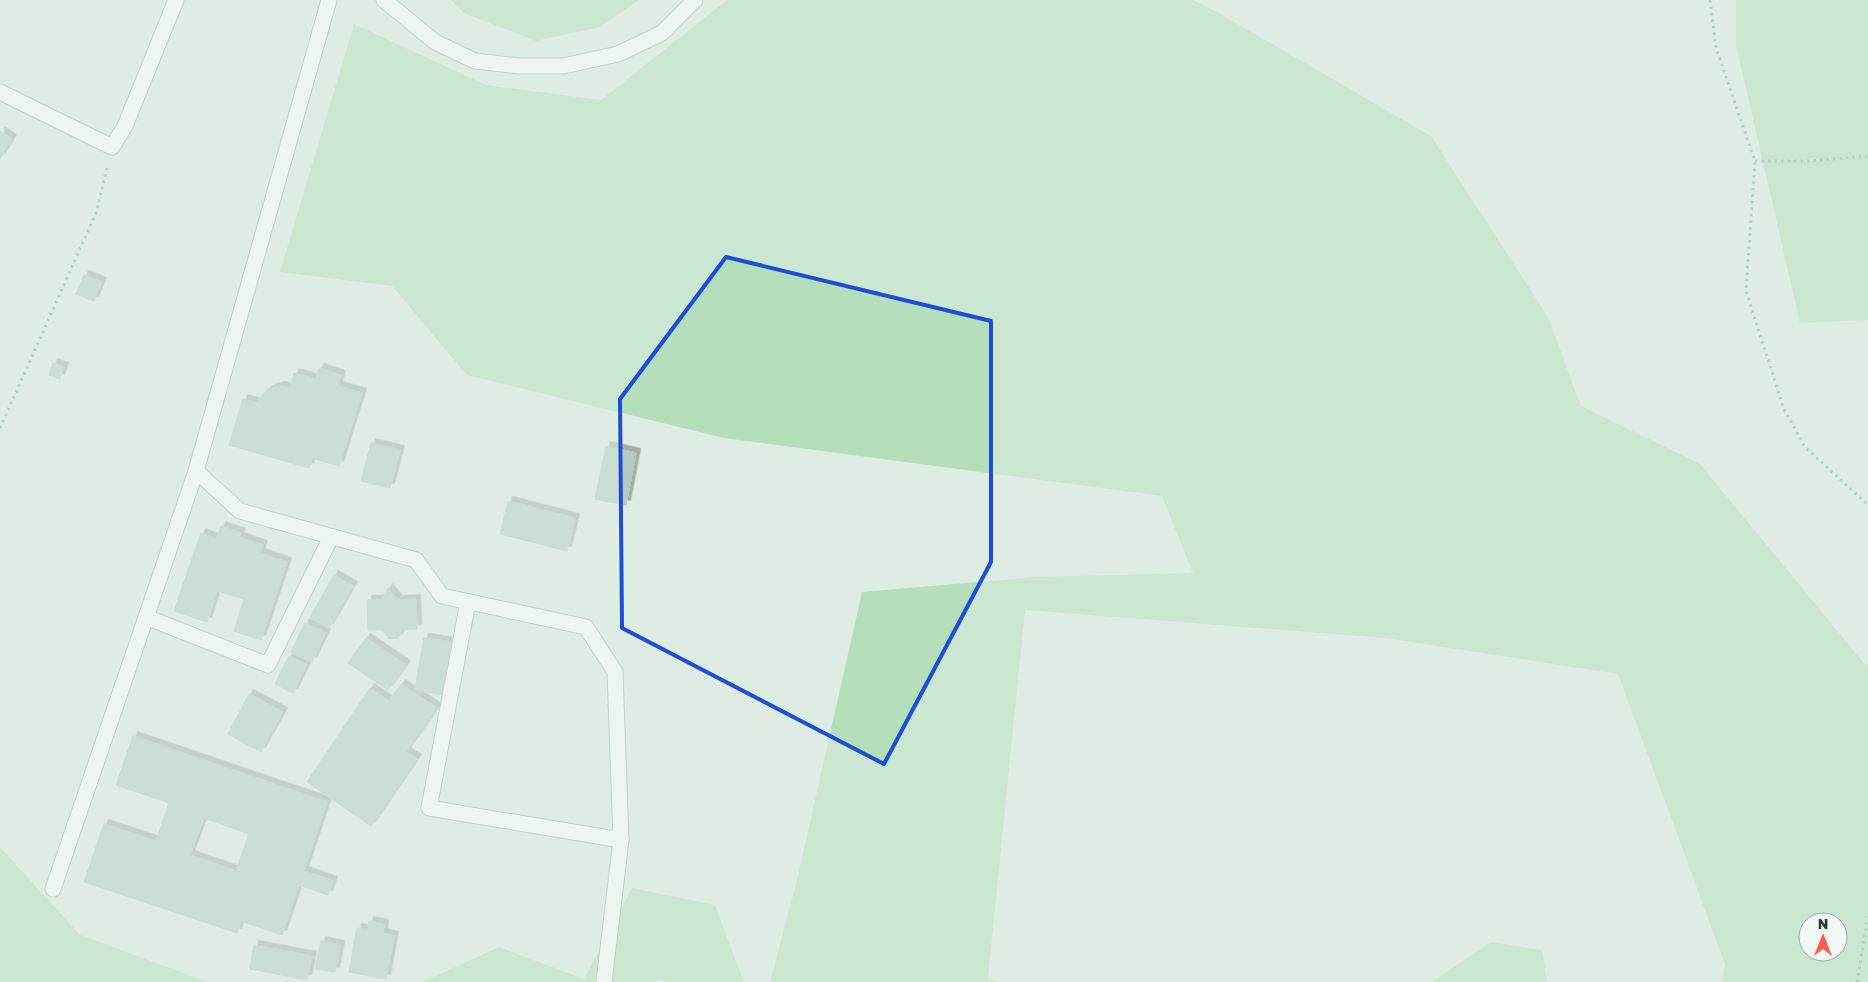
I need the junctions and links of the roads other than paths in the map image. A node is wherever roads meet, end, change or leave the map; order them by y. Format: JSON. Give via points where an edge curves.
{"nodes":[{"id":1,"x":176,"y":0,"type":"edge"},
{"id":2,"x":329,"y":0,"type":"edge"},
{"id":3,"x":384,"y":0,"type":"edge"},
{"id":4,"x":695,"y":0,"type":"edge"},
{"id":5,"x":0,"y":92,"type":"edge"},
{"id":6,"x":196,"y":471,"type":"junction"},
{"id":7,"x":331,"y":537,"type":"junction"},
{"id":8,"x":468,"y":602,"type":"junction"},
{"id":9,"x":146,"y":617,"type":"junction"},
{"id":10,"x":621,"y":840,"type":"junction"},
{"id":11,"x":53,"y":889,"type":"dead end"},
{"id":12,"x":604,"y":982,"type":"edge"}],
"edges":[{"from":1,"to":5,"type":"street","via":[[125,126],[112,147]]},
{"from":2,"to":6,"type":"street"},
{"from":3,"to":4,"type":"street","via":[[443,46],[475,61],[519,66],[563,66],[618,54],[662,33]]},
{"from":6,"to":7,"type":"street","via":[[240,511]]},
{"from":6,"to":9,"type":"street"},
{"from":7,"to":8,"type":"street","via":[[416,560],[442,596]]},
{"from":7,"to":9,"type":"street","via":[[268,665]]},
{"from":8,"to":10,"type":"street","via":[[586,627],[615,672]]},
{"from":8,"to":10,"type":"street","via":[[429,808]]},
{"from":9,"to":11,"type":"street"},
{"from":10,"to":12,"type":"street"}]}
